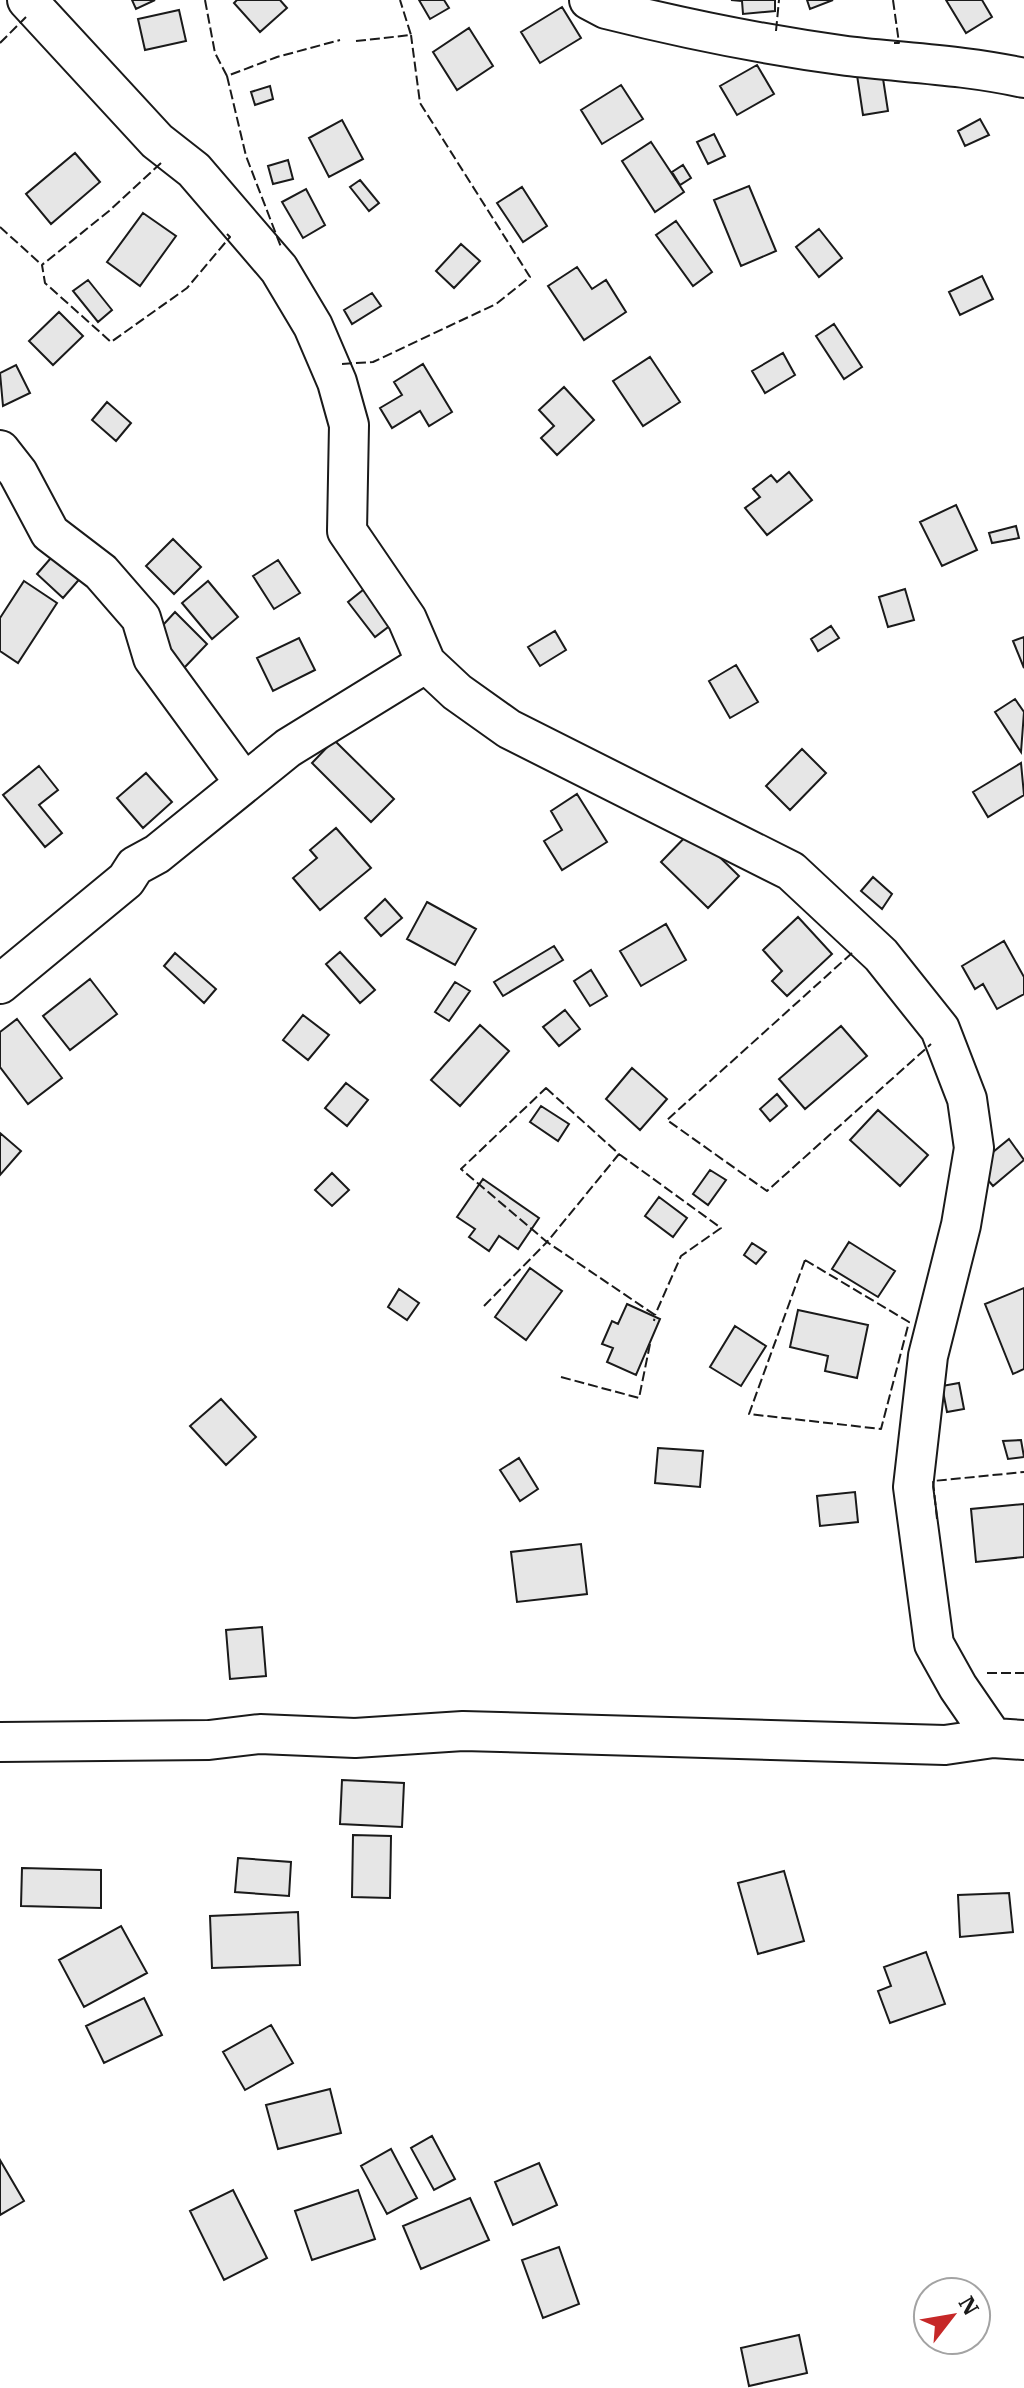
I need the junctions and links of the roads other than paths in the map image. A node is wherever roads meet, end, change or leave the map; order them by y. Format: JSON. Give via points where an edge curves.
{"nodes":[{"id":1,"x":27,"y":0,"type":"edge"},
{"id":2,"x":589,"y":0,"type":"edge"},
{"id":3,"x":1024,"y":78,"type":"edge"},
{"id":4,"x":0,"y":450,"type":"edge"},
{"id":5,"x":426,"y":663,"type":"junction"},
{"id":6,"x":243,"y":781,"type":"junction"},
{"id":7,"x":0,"y":984,"type":"edge"},
{"id":8,"x":1008,"y":1739,"type":"edge"},
{"id":9,"x":0,"y":1742,"type":"edge"}],
"edges":[{"from":1,"to":5,"type":"street","via":[[157,141],[194,170],[279,269],[313,326],[349,425],[347,531],[407,619]]},
{"from":2,"to":3,"type":"street","via":[[606,9],[724,38]]},
{"from":4,"to":6,"type":"street","via":[[50,533],[101,572],[141,618],[153,658]]},
{"from":5,"to":6,"type":"street"},
{"from":5,"to":8,"type":"street","via":[[509,729],[791,871],[881,955],[940,1029],[967,1099],[974,1148],[928,1356],[913,1487],[934,1644],[958,1687]]},
{"from":6,"to":7,"type":"street","via":[[157,854],[135,866],[126,880]]},
{"from":8,"to":9,"type":"street","via":[[945,1745],[463,1731],[355,1738],[260,1734],[209,1740]]}]}
